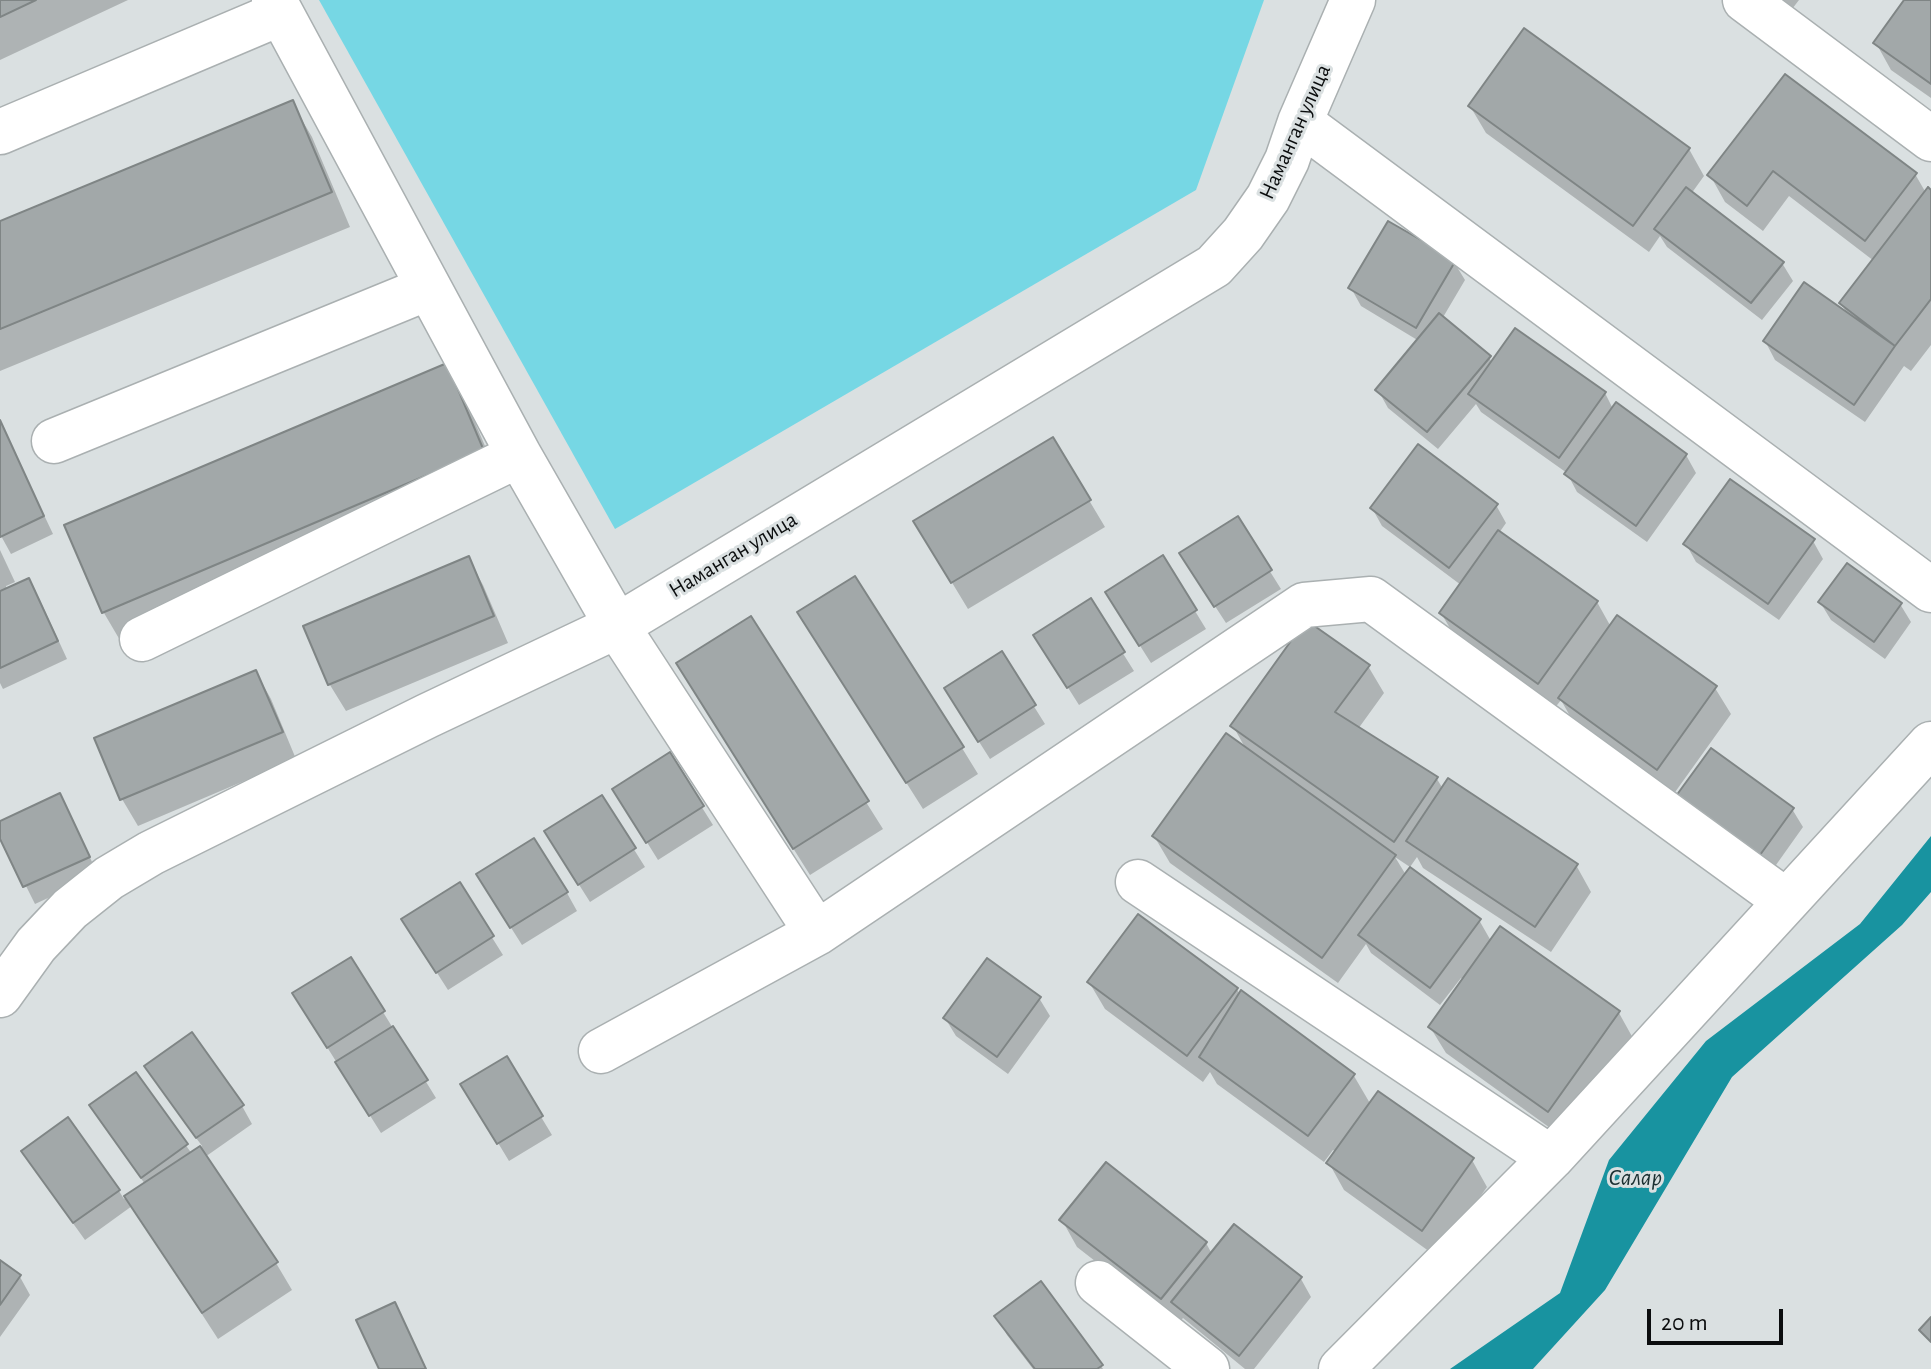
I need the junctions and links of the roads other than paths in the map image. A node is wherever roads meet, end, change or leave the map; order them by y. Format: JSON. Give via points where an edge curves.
{"nodes":[{"id":1,"x":1353,"y":0,"type":"edge"},
{"id":2,"x":1745,"y":0,"type":"edge"},
{"id":3,"x":278,"y":6,"type":"edge"},
{"id":4,"x":1300,"y":122,"type":"junction"},
{"id":5,"x":0,"y":132,"type":"edge"},
{"id":6,"x":1931,"y":139,"type":"edge"},
{"id":7,"x":428,"y":288,"type":"junction"},
{"id":8,"x":54,"y":441,"type":"dead end"},
{"id":9,"x":519,"y":455,"type":"junction"},
{"id":10,"x":1931,"y":590,"type":"edge"},
{"id":11,"x":617,"y":626,"type":"junction"},
{"id":12,"x":142,"y":639,"type":"dead end"},
{"id":13,"x":1931,"y":744,"type":"edge"},
{"id":14,"x":1138,"y":882,"type":"dead end"},
{"id":15,"x":1786,"y":901,"type":"junction"},
{"id":16,"x":817,"y":933,"type":"junction"},
{"id":17,"x":0,"y":995,"type":"edge"},
{"id":18,"x":601,"y":1051,"type":"dead end"},
{"id":19,"x":1551,"y":1158,"type":"junction"},
{"id":20,"x":1098,"y":1283,"type":"dead end"},
{"id":21,"x":1207,"y":1369,"type":"edge"},
{"id":22,"x":1341,"y":1369,"type":"edge"}],
"edges":[{"from":1,"to":4,"type":"street","name":"Наманган улица"},
{"from":2,"to":6,"type":"street"},
{"from":3,"to":5,"type":"street"},
{"from":3,"to":7,"type":"street"},
{"from":4,"to":10,"type":"street"},
{"from":4,"to":11,"type":"street","name":"Наманган улица","via":[[1268,198],[1214,266]]},
{"from":7,"to":8,"type":"street"},
{"from":7,"to":9,"type":"street"},
{"from":9,"to":11,"type":"street"},
{"from":9,"to":12,"type":"street"},
{"from":11,"to":16,"type":"street"},
{"from":11,"to":17,"type":"street","name":"Наманган улица","via":[[130,865],[70,909]]},
{"from":13,"to":15,"type":"street"},
{"from":14,"to":19,"type":"street"},
{"from":15,"to":16,"type":"street","via":[[1371,599],[1304,605]]},
{"from":15,"to":19,"type":"street"},
{"from":16,"to":18,"type":"street"},
{"from":19,"to":22,"type":"street"},
{"from":20,"to":21,"type":"street"}]}
